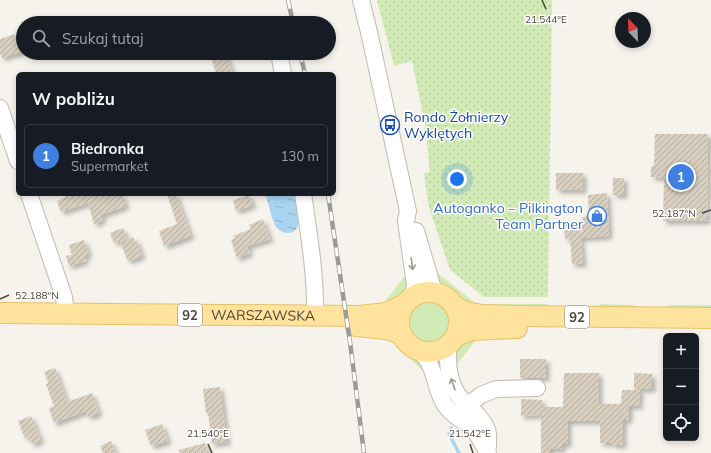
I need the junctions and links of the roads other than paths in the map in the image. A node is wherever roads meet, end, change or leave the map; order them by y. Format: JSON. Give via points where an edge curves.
{"nodes":[{"id":1,"x":361,"y":0,"type":"edge"},
{"id":2,"x":280,"y":60,"type":"edge"},
{"id":3,"x":283,"y":72,"type":"edge"},
{"id":4,"x":0,"y":108,"type":"edge"},
{"id":5,"x":16,"y":155,"type":"edge"},
{"id":6,"x":30,"y":196,"type":"edge"},
{"id":7,"x":303,"y":196,"type":"edge"},
{"id":8,"x":408,"y":211,"type":"junction"},
{"id":9,"x":434,"y":292,"type":"junction"},
{"id":10,"x":409,"y":301,"type":"junction"},
{"id":11,"x":456,"y":307,"type":"junction"},
{"id":12,"x":0,"y":313,"type":"edge"},
{"id":13,"x":66,"y":314,"type":"junction"},
{"id":14,"x":316,"y":316,"type":"junction"},
{"id":15,"x":711,"y":318,"type":"edge"},
{"id":16,"x":0,"y":323,"type":"edge"},
{"id":17,"x":711,"y":330,"type":"edge"},
{"id":18,"x":402,"y":334,"type":"junction"},
{"id":19,"x":452,"y":340,"type":"junction"},
{"id":20,"x":419,"y":350,"type":"junction"},
{"id":21,"x":537,"y":388,"type":"dead end"},
{"id":22,"x":468,"y":405,"type":"junction"},
{"id":23,"x":488,"y":453,"type":"edge"}],
"edges":[{"from":1,"to":8,"type":"street"},
{"from":2,"to":3,"type":"street"},
{"from":4,"to":5,"type":"street"},
{"from":6,"to":13,"type":"street","via":[[64,297]]},
{"from":7,"to":14,"type":"street"},
{"from":8,"to":9,"type":"street","via":[[413,219]]},
{"from":8,"to":10,"type":"street","one_way":true,"via":[[406,220],[415,285]]},
{"from":9,"to":10,"type":"main road","number":"92","via":[[426,292]]},
{"from":9,"to":11,"type":"main road","number":"92","via":[[443,295]]},
{"from":10,"to":14,"type":"main road","name":"WARSZAWSKA","number":"92","via":[[392,312],[379,315]]},
{"from":10,"to":18,"type":"main road","via":[[399,321]]},
{"from":11,"to":15,"type":"main road","number":"92","via":[[466,312],[489,315]]},
{"from":11,"to":19,"type":"main road","via":[[460,324]]},
{"from":12,"to":13,"type":"main road","name":"WARSZAWSKA","number":"92"},
{"from":13,"to":14,"type":"main road","name":"WARSZAWSKA","number":"92"},
{"from":16,"to":18,"type":"main road","name":"WARSZAWSKA","number":"92","via":[[356,326],[386,329]]},
{"from":17,"to":19,"type":"main road","number":"92","via":[[516,328],[471,330]]},
{"from":18,"to":20,"type":"main road","via":[[404,339]]},
{"from":19,"to":20,"type":"main road","number":"92","via":[[437,351]]},
{"from":22,"to":19,"type":"street","one_way":true,"via":[[458,395],[452,382],[447,354]]},
{"from":20,"to":23,"type":"street","via":[[430,364],[445,406],[478,434]]},
{"from":21,"to":22,"type":"street","via":[[496,389],[481,395]]},
{"from":22,"to":23,"type":"street","via":[[487,428]]}]}
